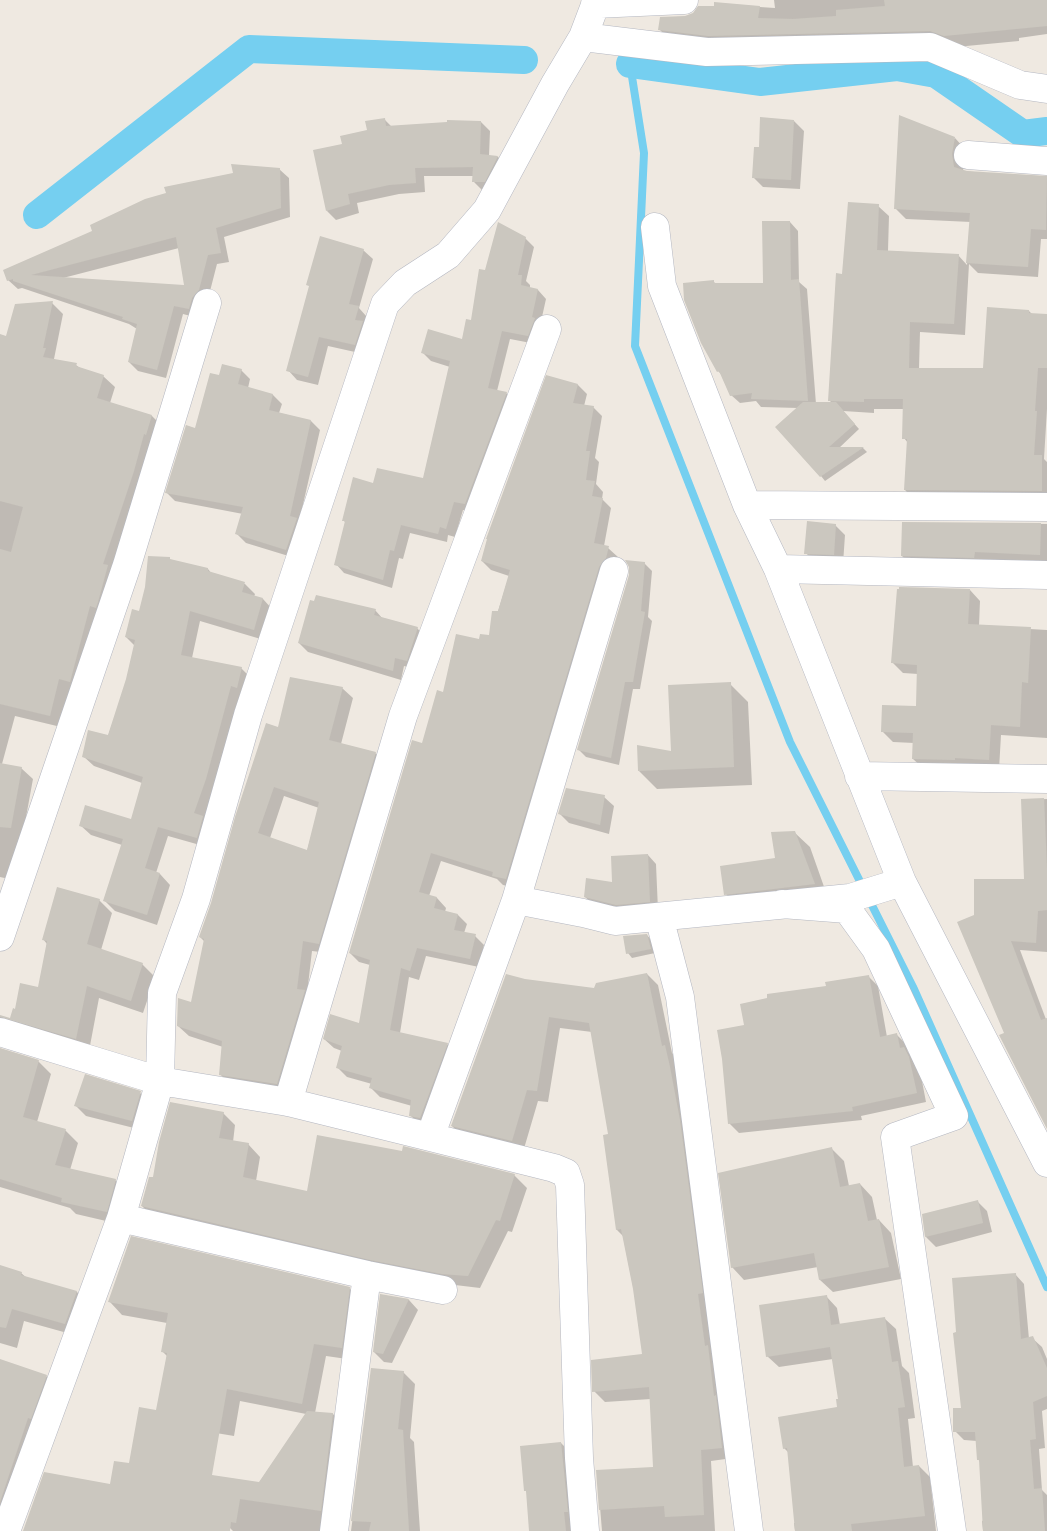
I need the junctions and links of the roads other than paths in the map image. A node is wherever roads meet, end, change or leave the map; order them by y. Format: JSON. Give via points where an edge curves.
{"nodes":[{"id":1,"x":684,"y":0,"type":"edge"},
{"id":2,"x":596,"y":2,"type":"edge"},
{"id":3,"x":583,"y":37,"type":"junction"},
{"id":4,"x":1047,"y":89,"type":"edge"},
{"id":5,"x":968,"y":155,"type":"dead end"},
{"id":6,"x":1047,"y":161,"type":"edge"},
{"id":7,"x":655,"y":227,"type":"dead end"},
{"id":8,"x":207,"y":303,"type":"dead end"},
{"id":9,"x":547,"y":328,"type":"dead end"},
{"id":10,"x":747,"y":504,"type":"junction"},
{"id":11,"x":1047,"y":507,"type":"edge"},
{"id":12,"x":778,"y":569,"type":"junction"},
{"id":13,"x":614,"y":571,"type":"dead end"},
{"id":14,"x":1047,"y":575,"type":"edge"},
{"id":15,"x":859,"y":776,"type":"junction"},
{"id":16,"x":1047,"y":780,"type":"edge"},
{"id":17,"x":902,"y":882,"type":"junction"},
{"id":18,"x":516,"y":900,"type":"junction"},
{"id":19,"x":782,"y":904,"type":"junction"},
{"id":20,"x":659,"y":917,"type":"junction"},
{"id":21,"x":0,"y":937,"type":"edge"},
{"id":22,"x":0,"y":1032,"type":"edge"},
{"id":23,"x":160,"y":1081,"type":"junction"},
{"id":24,"x":288,"y":1102,"type":"junction"},
{"id":25,"x":430,"y":1137,"type":"junction"},
{"id":26,"x":1047,"y":1163,"type":"edge"},
{"id":27,"x":122,"y":1218,"type":"junction"},
{"id":28,"x":367,"y":1275,"type":"junction"},
{"id":29,"x":443,"y":1290,"type":"dead end"},
{"id":30,"x":6,"y":1531,"type":"edge"},
{"id":31,"x":334,"y":1531,"type":"edge"},
{"id":32,"x":585,"y":1531,"type":"edge"},
{"id":33,"x":749,"y":1531,"type":"edge"},
{"id":34,"x":952,"y":1531,"type":"edge"}],
"edges":[{"from":1,"to":2,"type":"street"},
{"from":2,"to":3,"type":"street"},
{"from":3,"to":4,"type":"street","via":[[707,52],[930,47],[1020,85]]},
{"from":3,"to":23,"type":"street","via":[[486,210],[448,255],[405,283],[385,304],[248,715],[196,899],[162,994]]},
{"from":5,"to":6,"type":"street"},
{"from":7,"to":10,"type":"street","via":[[662,286]]},
{"from":8,"to":21,"type":"street","via":[[127,565]]},
{"from":9,"to":24,"type":"street","via":[[403,716]]},
{"from":10,"to":11,"type":"street"},
{"from":10,"to":12,"type":"street"},
{"from":12,"to":14,"type":"street"},
{"from":12,"to":15,"type":"street"},
{"from":13,"to":18,"type":"street"},
{"from":15,"to":16,"type":"street"},
{"from":15,"to":17,"type":"street"},
{"from":17,"to":19,"type":"street","via":[[850,898]]},
{"from":17,"to":26,"type":"street"},
{"from":18,"to":20,"type":"street","via":[[615,921]]},
{"from":18,"to":25,"type":"street"},
{"from":19,"to":20,"type":"street"},
{"from":19,"to":34,"type":"street","via":[[847,908],[876,948],[954,1116],[895,1137]]},
{"from":20,"to":33,"type":"street","via":[[680,998]]},
{"from":22,"to":23,"type":"street"},
{"from":23,"to":24,"type":"street"},
{"from":23,"to":27,"type":"street"},
{"from":24,"to":25,"type":"street"},
{"from":25,"to":32,"type":"street","via":[[566,1173],[570,1185],[579,1458]]},
{"from":27,"to":28,"type":"street"},
{"from":27,"to":30,"type":"street"},
{"from":28,"to":29,"type":"street"},
{"from":28,"to":31,"type":"street"}]}
